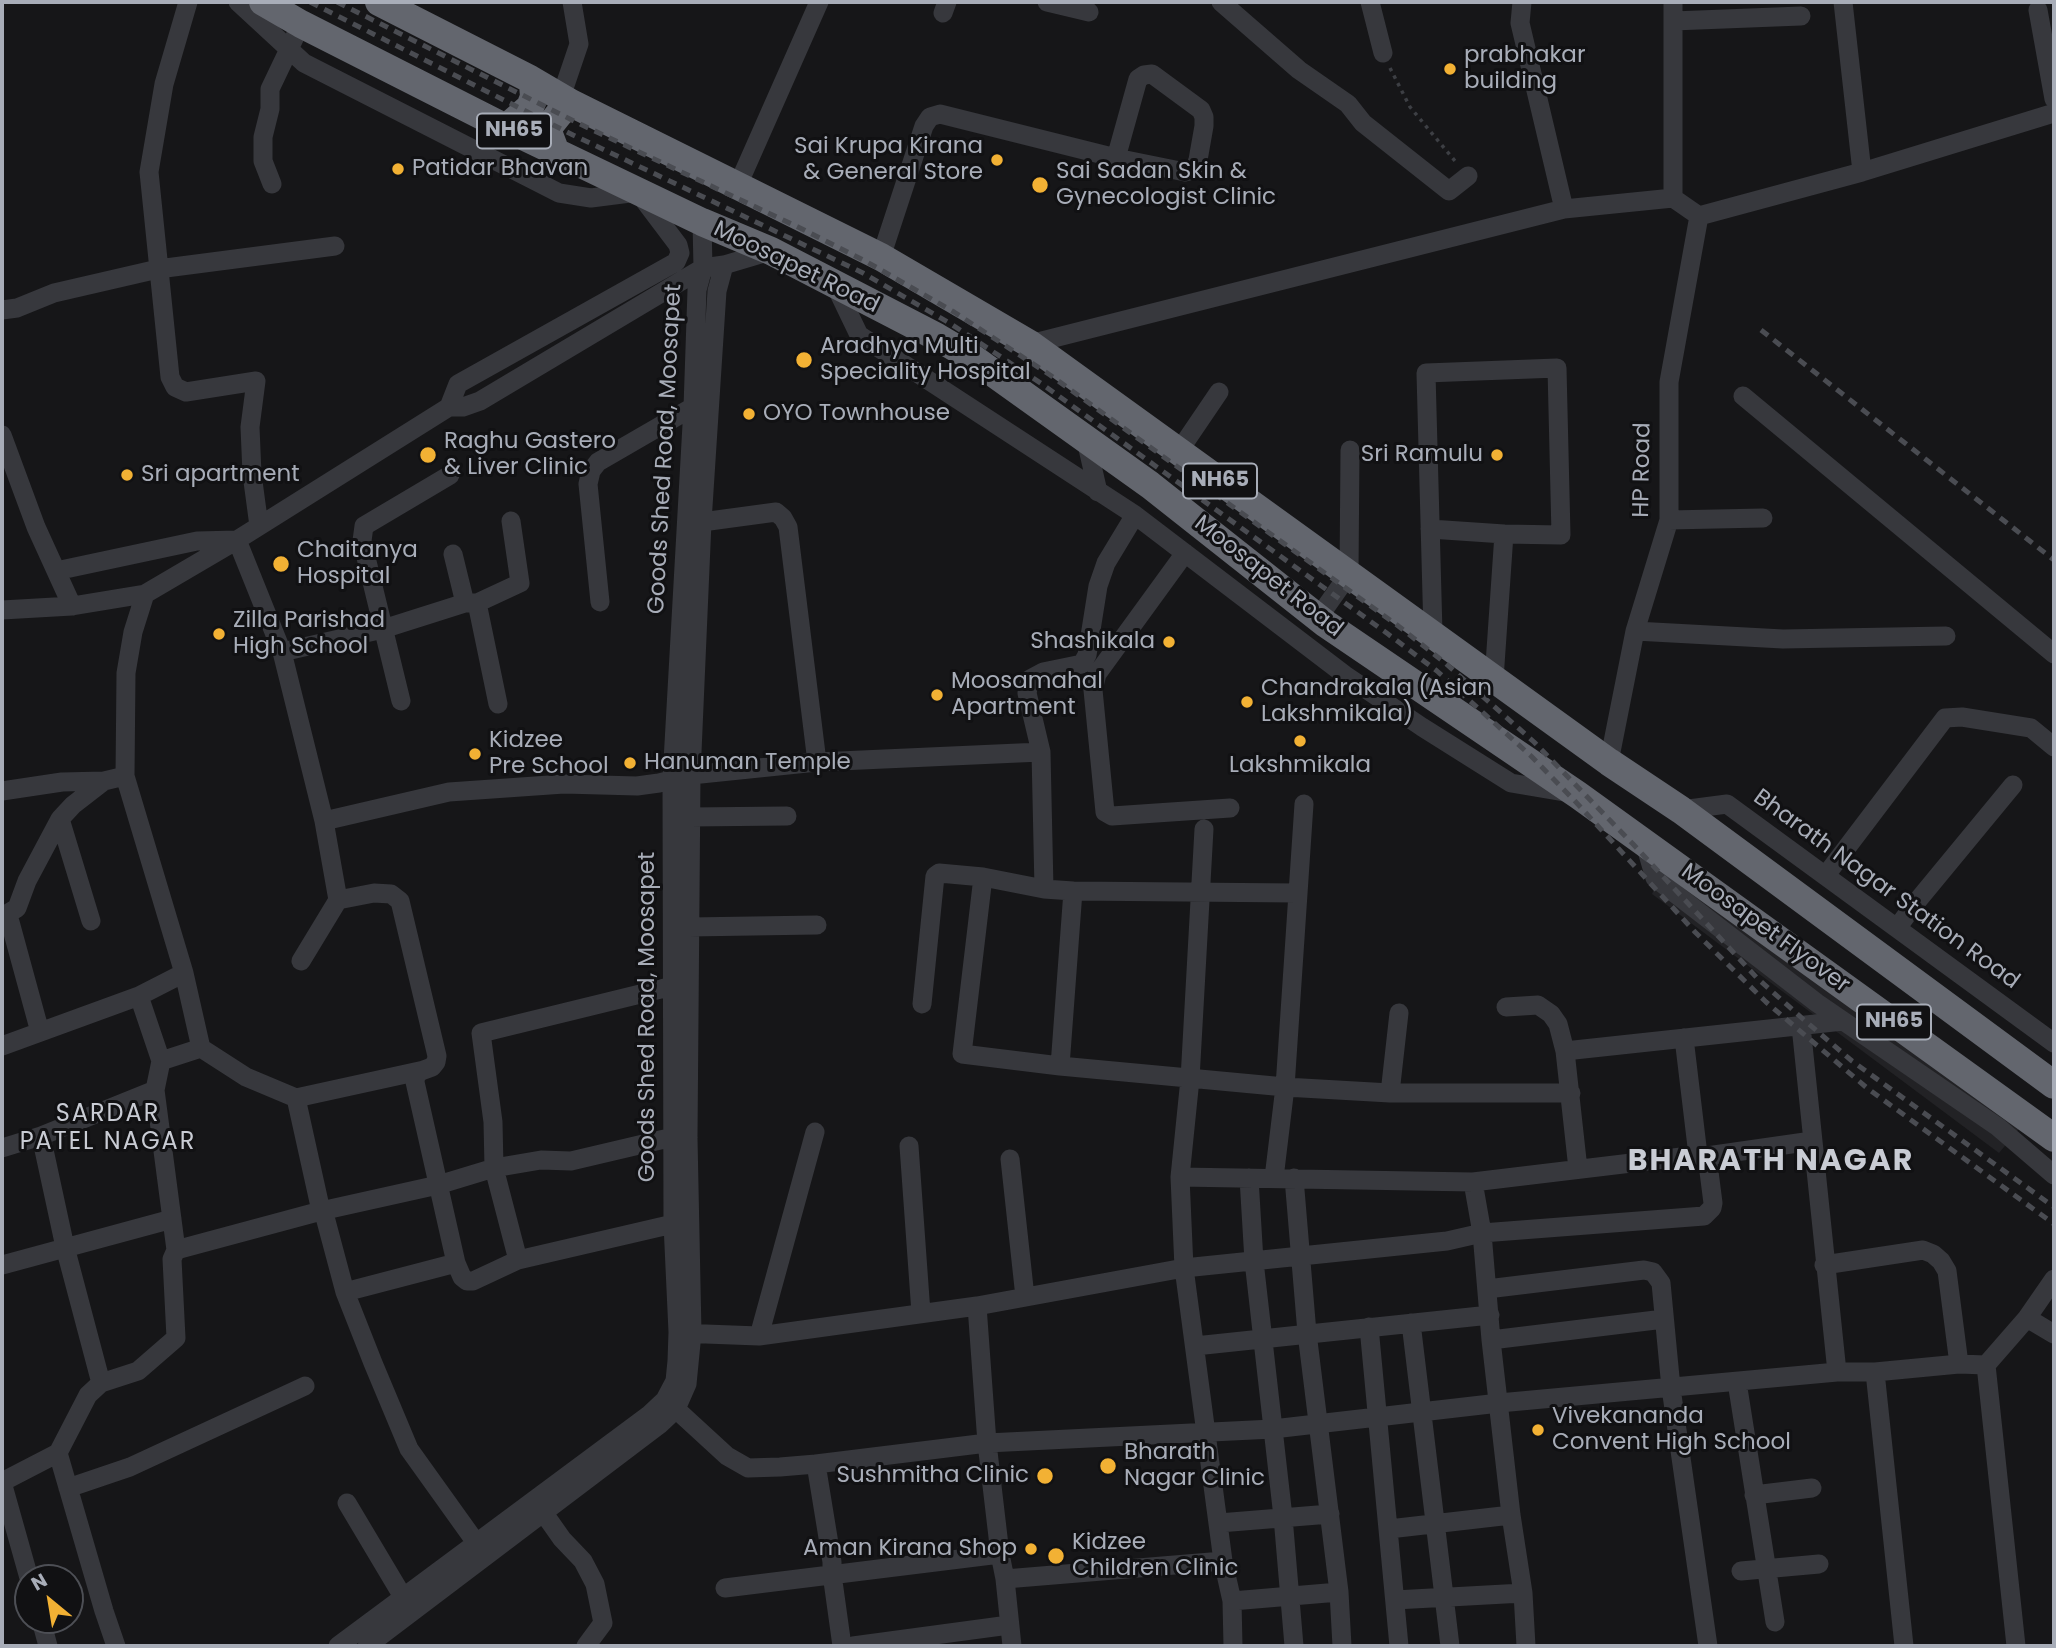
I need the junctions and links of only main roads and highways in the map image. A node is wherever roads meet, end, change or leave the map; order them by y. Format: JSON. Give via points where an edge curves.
{"nodes":[{"id":1,"x":263,"y":2,"type":"edge"},
{"id":2,"x":379,"y":2,"type":"edge"},
{"id":3,"x":530,"y":79,"type":"junction"},
{"id":4,"x":566,"y":100,"type":"junction"},
{"id":5,"x":506,"y":128,"type":"junction"},
{"id":6,"x":555,"y":150,"type":"junction"},
{"id":7,"x":1681,"y":810,"type":"joint"},
{"id":8,"x":1645,"y":844,"type":"joint"},
{"id":9,"x":2054,"y":1085,"type":"edge"},
{"id":10,"x":2054,"y":1138,"type":"edge"}],
"edges":[{"from":1,"to":5,"type":"highway","number":"NH65"},
{"from":2,"to":3,"type":"highway","number":"NH65"},
{"from":3,"to":4,"type":"highway","number":"NH65"},
{"from":3,"to":5,"type":"highway","via":[[534,97],[530,107]]},
{"from":4,"to":6,"type":"highway","via":[[547,129]]},
{"from":4,"to":7,"type":"highway","name":"Moosapet Road","number":"NH65","via":[[881,257],[1030,344]]},
{"from":5,"to":6,"type":"highway","number":"NH65"},
{"from":6,"to":8,"type":"highway","name":"Moosapet Road","number":"NH65","via":[[771,251],[971,357],[1150,485],[1318,618]]},
{"from":7,"to":9,"type":"highway","name":"Moosapet Flyover","number":"NH65"},
{"from":8,"to":10,"type":"highway","name":"Moosapet Flyover","number":"NH65"}]}
